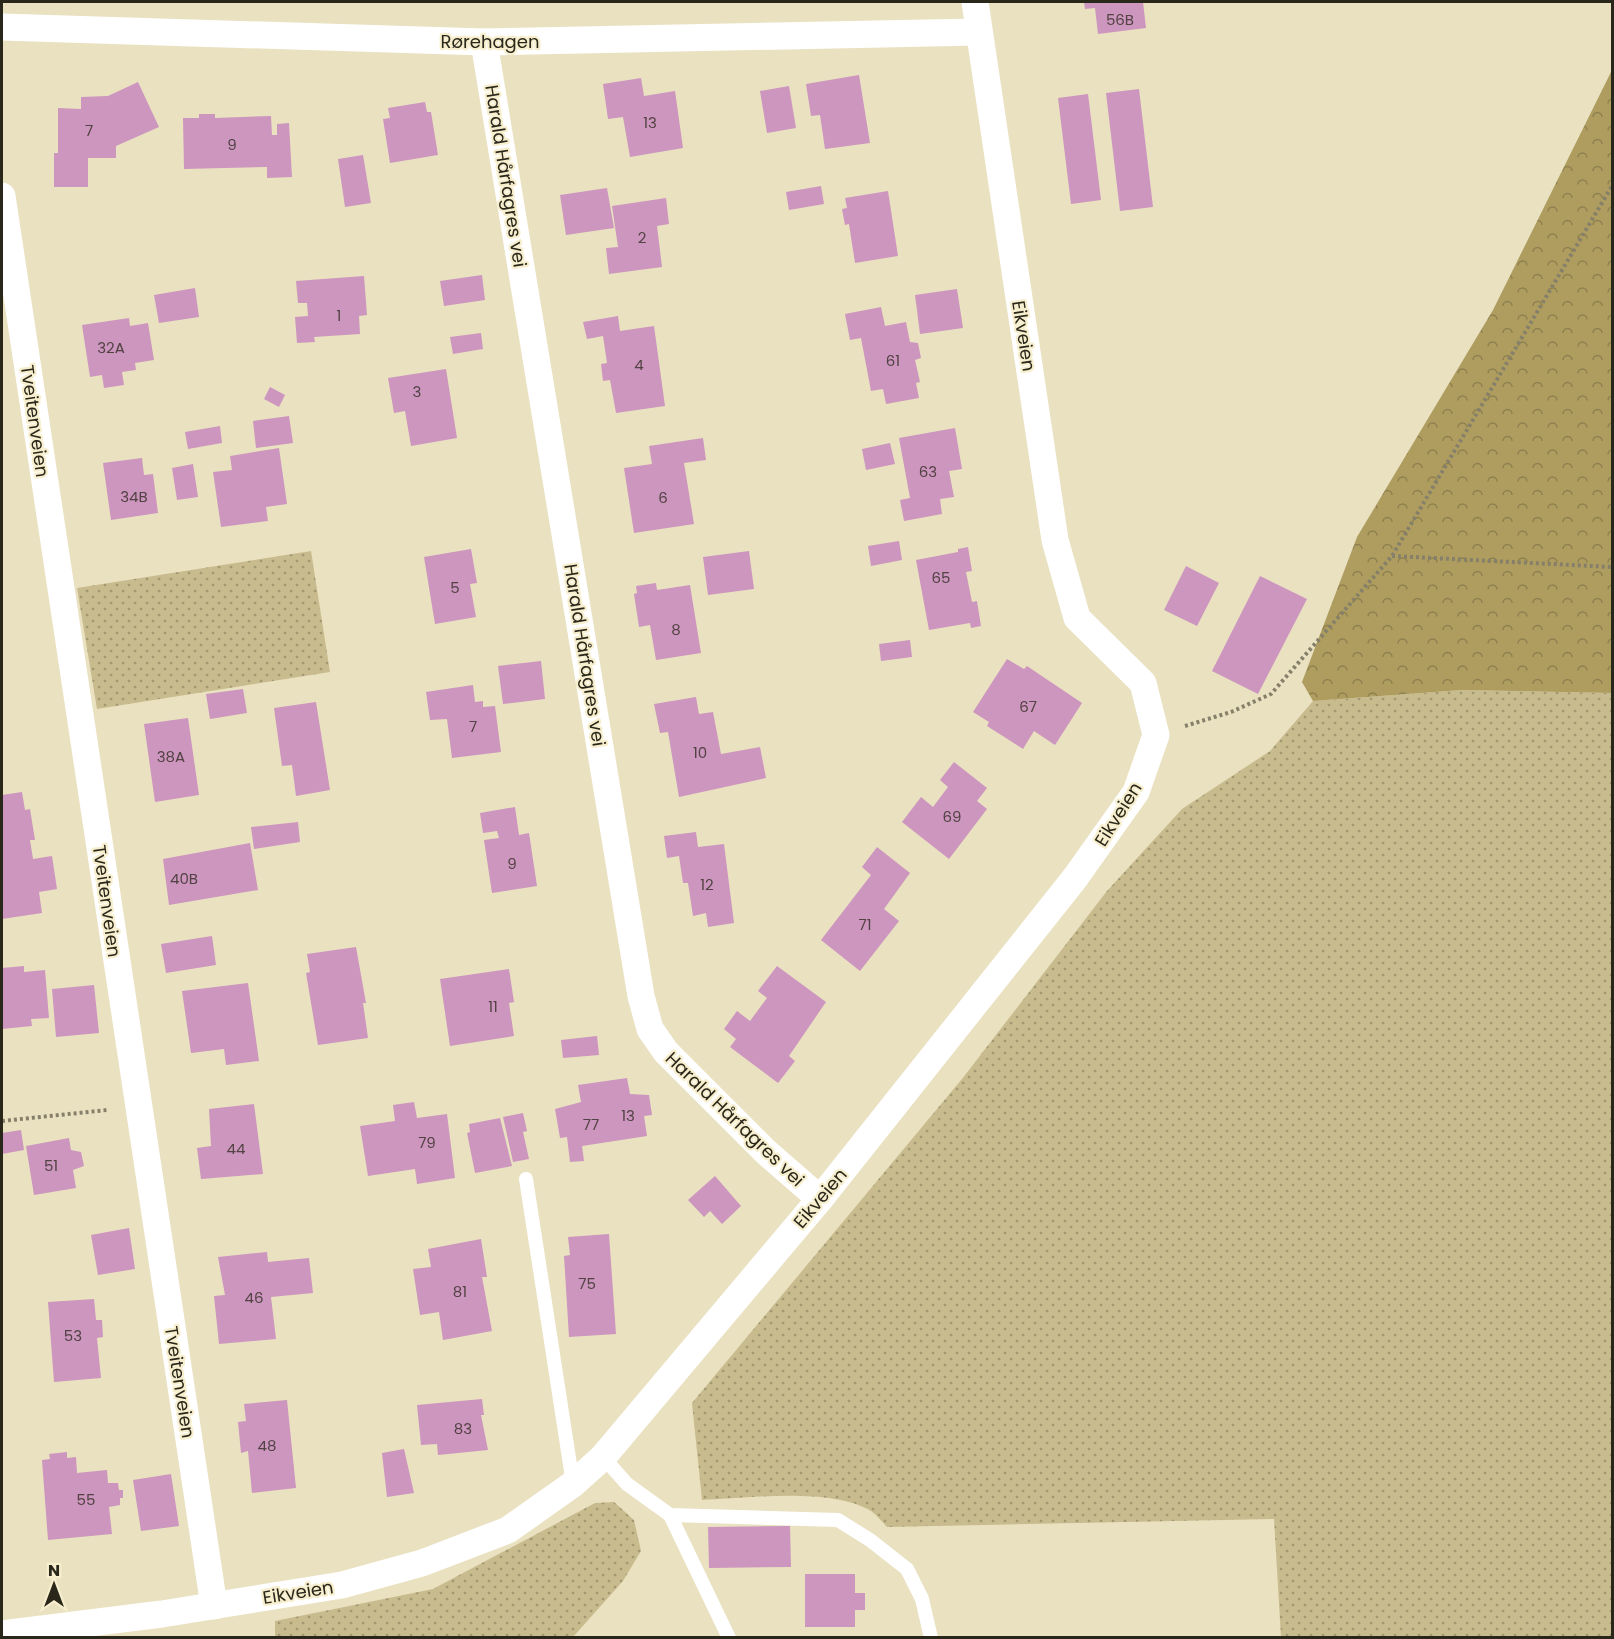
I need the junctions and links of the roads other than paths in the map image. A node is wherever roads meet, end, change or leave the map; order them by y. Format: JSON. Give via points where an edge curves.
{"nodes":[{"id":1,"x":975,"y":2,"type":"edge"},
{"id":2,"x":2,"y":27,"type":"edge"},
{"id":3,"x":978,"y":32,"type":"junction"},
{"id":4,"x":484,"y":42,"type":"junction"},
{"id":5,"x":2,"y":196,"type":"edge"},
{"id":6,"x":526,"y":1179,"type":"dead end"},
{"id":7,"x":820,"y":1199,"type":"junction"},
{"id":8,"x":603,"y":1457,"type":"junction"},
{"id":9,"x":573,"y":1484,"type":"junction"},
{"id":10,"x":670,"y":1515,"type":"junction"},
{"id":11,"x":214,"y":1606,"type":"junction"},
{"id":12,"x":2,"y":1634,"type":"edge"},
{"id":13,"x":729,"y":1638,"type":"edge"},
{"id":14,"x":931,"y":1638,"type":"edge"}],
"edges":[{"from":1,"to":3,"type":"street","name":"Eikveien"},
{"from":2,"to":4,"type":"street","name":"Rørehagen"},
{"from":3,"to":4,"type":"street","name":"Rørehagen"},
{"from":3,"to":7,"type":"street","name":"Eikveien","via":[[1055,540],[1077,618],[1143,683],[1156,735],[1136,792],[1075,878]]},
{"from":4,"to":7,"type":"street","name":"Harald Hårfagres vei","via":[[641,996],[650,1029],[666,1052],[766,1152]]},
{"from":5,"to":11,"type":"street","name":"Tveitenveien"},
{"from":6,"to":9,"type":"lane"},
{"from":7,"to":8,"type":"street","name":"Eikveien"},
{"from":8,"to":9,"type":"street","name":"Eikveien"},
{"from":8,"to":10,"type":"lane","via":[[627,1484]]},
{"from":9,"to":11,"type":"street","name":"Eikveien","via":[[508,1530],[422,1563],[342,1585]]},
{"from":10,"to":13,"type":"lane"},
{"from":10,"to":14,"type":"lane","via":[[838,1520],[907,1569],[922,1599]]},
{"from":11,"to":12,"type":"street","name":"Eikveien"}]}
